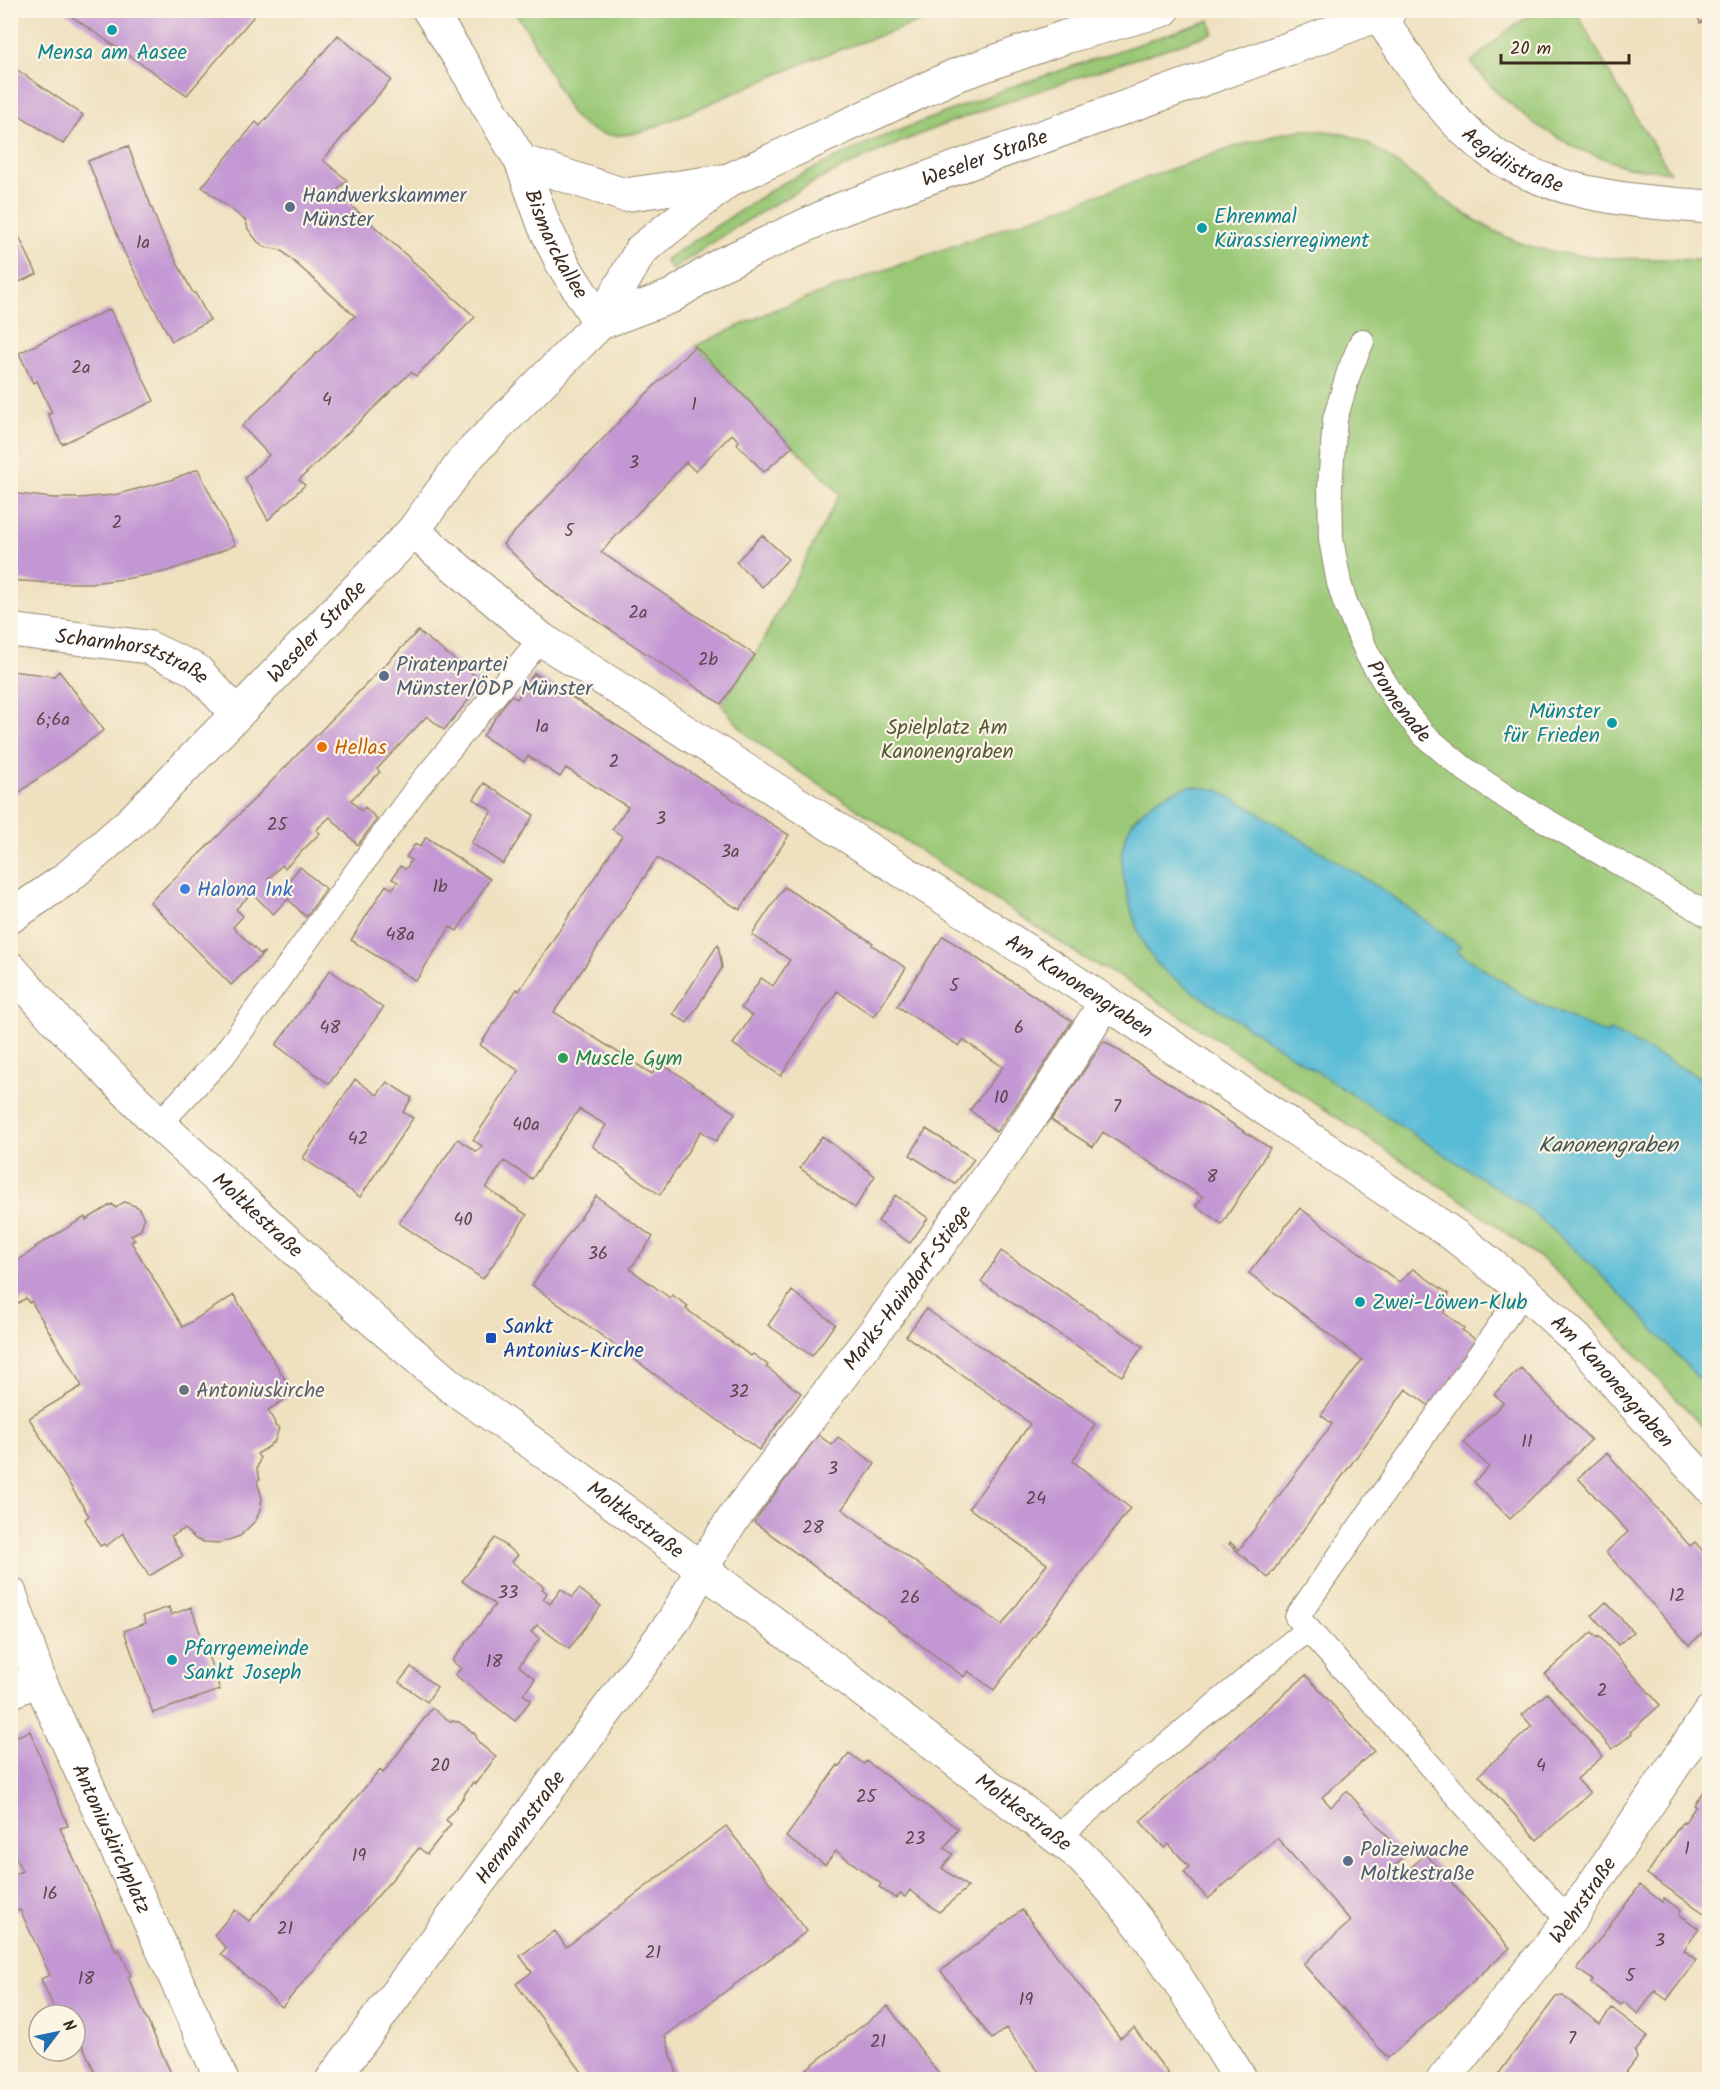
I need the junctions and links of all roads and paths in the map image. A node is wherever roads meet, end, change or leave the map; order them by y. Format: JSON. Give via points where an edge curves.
{"nodes":[{"id":1,"x":429,"y":10,"type":"edge"},
{"id":2,"x":1163,"y":10,"type":"edge"},
{"id":3,"x":1382,"y":12,"type":"edge"},
{"id":4,"x":521,"y":161,"type":"junction"},
{"id":5,"x":729,"y":180,"type":"junction"},
{"id":6,"x":1710,"y":207,"type":"edge"},
{"id":7,"x":600,"y":323,"type":"junction"},
{"id":8,"x":1362,"y":341,"type":"dead end"},
{"id":9,"x":413,"y":531,"type":"junction"},
{"id":10,"x":10,"y":630,"type":"edge"},
{"id":11,"x":541,"y":639,"type":"junction"},
{"id":12,"x":237,"y":714,"type":"junction"},
{"id":13,"x":1710,"y":916,"type":"edge"},
{"id":14,"x":10,"y":917,"type":"edge"},
{"id":15,"x":10,"y":968,"type":"edge"},
{"id":16,"x":1106,"y":1002,"type":"junction"},
{"id":17,"x":159,"y":1124,"type":"junction"},
{"id":18,"x":1524,"y":1291,"type":"junction"},
{"id":19,"x":1710,"y":1486,"type":"edge"},
{"id":20,"x":702,"y":1570,"type":"junction"},
{"id":21,"x":10,"y":1593,"type":"edge"},
{"id":22,"x":1308,"y":1629,"type":"junction"},
{"id":23,"x":25,"y":1685,"type":"edge"},
{"id":24,"x":1710,"y":1712,"type":"edge"},
{"id":25,"x":1058,"y":1837,"type":"junction"},
{"id":26,"x":1569,"y":1921,"type":"junction"},
{"id":27,"x":222,"y":2079,"type":"edge"},
{"id":28,"x":332,"y":2079,"type":"edge"},
{"id":29,"x":1241,"y":2079,"type":"edge"},
{"id":30,"x":1443,"y":2079,"type":"edge"}],
"edges":[{"from":1,"to":4,"type":"street","name":"Bismarckallee"},
{"from":2,"to":5,"type":"street","name":"Weseler Straße","via":[[1065,37],[954,76]]},
{"from":3,"to":6,"type":"street","name":"Aegidiistraße","via":[[1443,106],[1473,138],[1512,166],[1549,182],[1627,201]]},
{"from":3,"to":7,"type":"street","name":"Weseler Straße","via":[[841,209],[720,265],[672,296]]},
{"from":4,"to":5,"type":"street","name":"Bismarckallee","via":[[624,195]]},
{"from":4,"to":7,"type":"street","name":"Bismarckallee","via":[[562,263]]},
{"from":5,"to":7,"type":"street","name":"Weseler Straße","via":[[641,250]]},
{"from":7,"to":9,"type":"street","name":"Weseler Straße","via":[[465,459]]},
{"from":8,"to":13,"type":"lane","name":"Promenade","via":[[1335,419],[1331,539],[1345,602],[1368,655],[1396,701],[1424,735],[1462,767],[1512,801]]},
{"from":9,"to":11,"type":"street","name":"Am Kanonengraben"},
{"from":9,"to":12,"type":"street","name":"Weseler Straße"},
{"from":10,"to":12,"type":"street","name":"Scharnhorststraße","via":[[147,647],[196,670]]},
{"from":11,"to":16,"type":"street","name":"Am Kanonengraben"},
{"from":11,"to":17,"type":"lane","via":[[417,788],[223,1056]]},
{"from":12,"to":14,"type":"street","name":"Weseler Straße","via":[[130,823],[67,878]]},
{"from":15,"to":17,"type":"street","name":"Moltkestraße"},
{"from":16,"to":18,"type":"street","name":"Am Kanonengraben","via":[[1455,1235]]},
{"from":16,"to":20,"type":"street","name":"Marks-Haindorf-Stiege","via":[[1041,1103],[916,1277],[735,1516]]},
{"from":17,"to":20,"type":"street","name":"Moltkestraße","via":[[367,1315],[452,1387]]},
{"from":18,"to":19,"type":"street","name":"Am Kanonengraben","via":[[1585,1347]]},
{"from":18,"to":22,"type":"lane","via":[[1297,1617]]},
{"from":20,"to":25,"type":"street","name":"Moltkestraße"},
{"from":20,"to":28,"type":"street","name":"Hermannstraße","via":[[674,1620]]},
{"from":21,"to":23,"type":"street","name":"Antoniuskirchplatz"},
{"from":22,"to":25,"type":"lane"},
{"from":22,"to":26,"type":"lane"},
{"from":23,"to":27,"type":"street","name":"Antoniuskirchplatz"},
{"from":24,"to":26,"type":"street","name":"Wehrstraße"},
{"from":25,"to":29,"type":"street","name":"Moltkestraße","via":[[1089,1864],[1126,1906]]},
{"from":26,"to":30,"type":"street","name":"Wehrstraße"}]}
